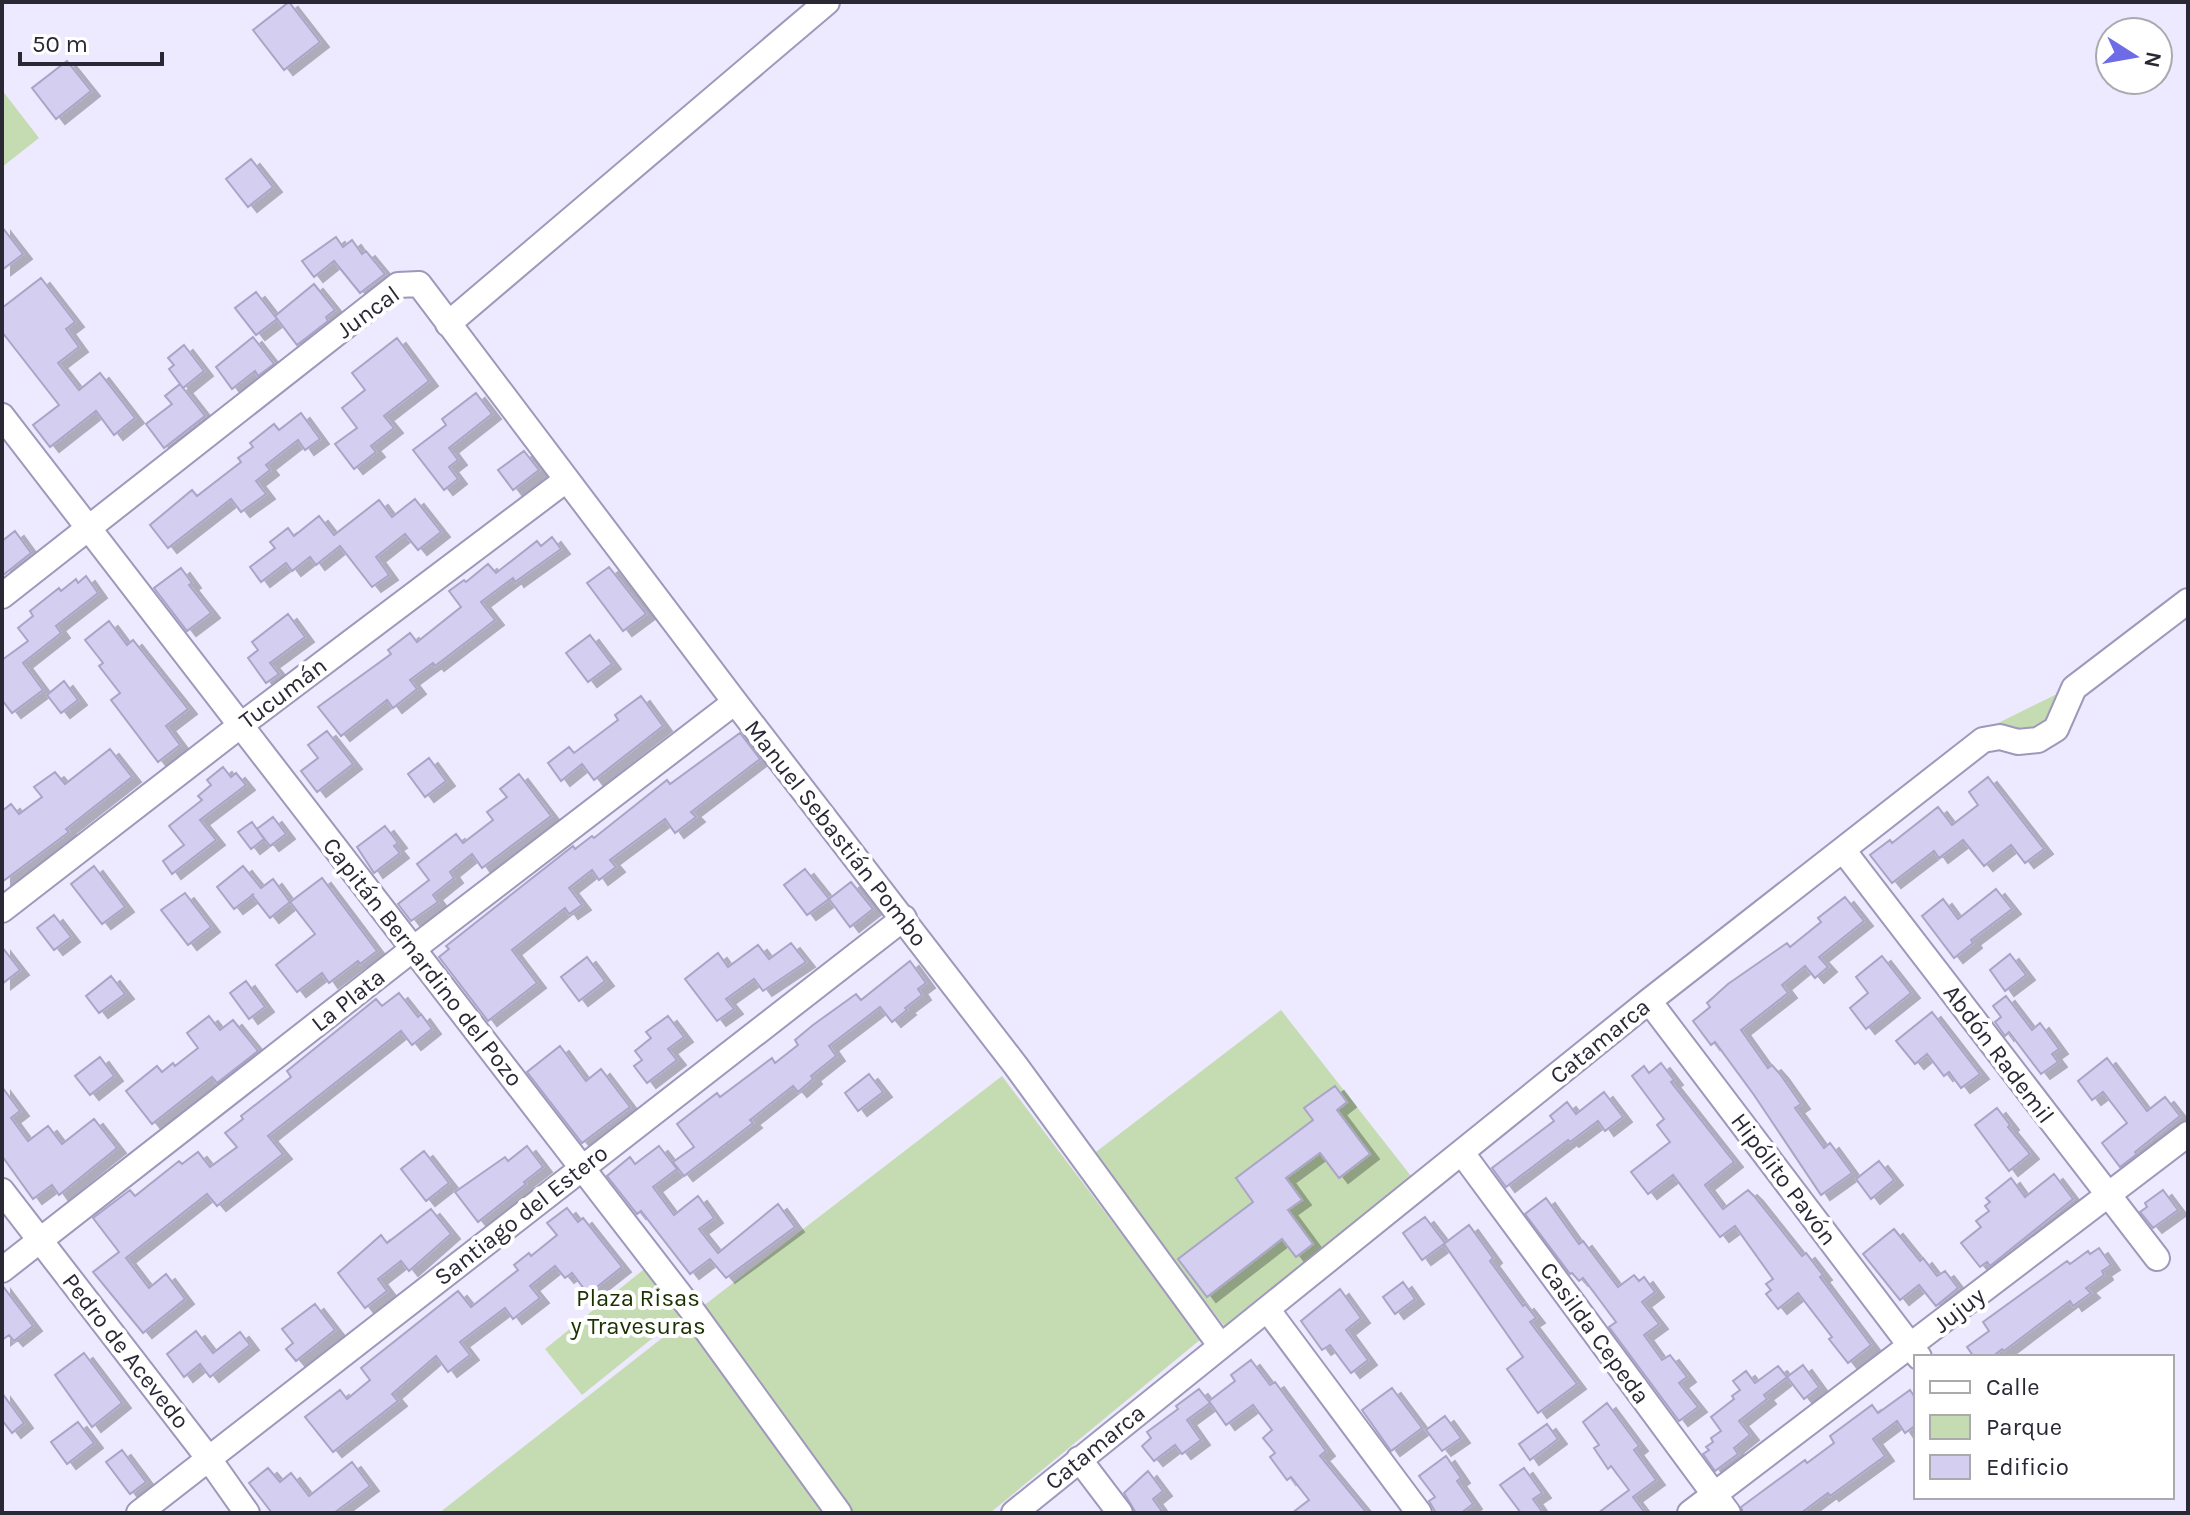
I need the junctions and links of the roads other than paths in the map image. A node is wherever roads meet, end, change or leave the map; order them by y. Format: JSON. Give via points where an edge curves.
{"nodes":[{"id":1,"x":827,"y":2,"type":"edge"},
{"id":2,"x":448,"y":324,"type":"junction"},
{"id":3,"x":2,"y":416,"type":"edge"},
{"id":4,"x":566,"y":480,"type":"junction"},
{"id":5,"x":89,"y":529,"type":"junction"},
{"id":6,"x":2,"y":596,"type":"edge"},
{"id":7,"x":2188,"y":601,"type":"edge"},
{"id":8,"x":735,"y":702,"type":"junction"},
{"id":9,"x":241,"y":725,"type":"junction"},
{"id":10,"x":1843,"y":850,"type":"junction"},
{"id":11,"x":2,"y":910,"type":"edge"},
{"id":12,"x":904,"y":918,"type":"junction"},
{"id":13,"x":413,"y":949,"type":"junction"},
{"id":14,"x":1649,"y":1001,"type":"junction"},
{"id":15,"x":2188,"y":1134,"type":"edge"},
{"id":16,"x":1462,"y":1153,"type":"junction"},
{"id":17,"x":582,"y":1167,"type":"junction"},
{"id":18,"x":2,"y":1191,"type":"edge"},
{"id":19,"x":2107,"y":1195,"type":"junction"},
{"id":20,"x":41,"y":1241,"type":"junction"},
{"id":21,"x":2157,"y":1258,"type":"dead end"},
{"id":22,"x":2,"y":1270,"type":"edge"},
{"id":23,"x":1267,"y":1309,"type":"junction"},
{"id":24,"x":1220,"y":1345,"type":"junction"},
{"id":25,"x":1915,"y":1352,"type":"edge"},
{"id":26,"x":209,"y":1459,"type":"junction"},
{"id":27,"x":1079,"y":1459,"type":"junction"},
{"id":28,"x":1721,"y":1504,"type":"edge"},
{"id":29,"x":139,"y":1513,"type":"edge"},
{"id":30,"x":247,"y":1513,"type":"edge"},
{"id":31,"x":839,"y":1513,"type":"edge"},
{"id":32,"x":1014,"y":1513,"type":"edge"},
{"id":33,"x":1120,"y":1513,"type":"edge"},
{"id":34,"x":1419,"y":1513,"type":"edge"},
{"id":35,"x":1690,"y":1513,"type":"edge"}],
"edges":[{"from":1,"to":2,"type":"street"},
{"from":2,"to":4,"type":"street","name":"Manuel Sebastián Pombo"},
{"from":2,"to":5,"type":"street","name":"Juncal","via":[[419,284],[398,285]]},
{"from":3,"to":5,"type":"street","name":"Capitán Bernardino del Pozo"},
{"from":4,"to":8,"type":"street","name":"Manuel Sebastián Pombo"},
{"from":4,"to":9,"type":"street","name":"Tucumán"},
{"from":5,"to":6,"type":"street","name":"Juncal"},
{"from":5,"to":9,"type":"street","name":"Capitán Bernardino del Pozo"},
{"from":7,"to":10,"type":"street","name":"Catamarca","via":[[2074,688],[2056,729],[2038,740],[1983,740]]},
{"from":8,"to":12,"type":"street","name":"Manuel Sebastián Pombo"},
{"from":8,"to":13,"type":"street","name":"La Plata"},
{"from":9,"to":11,"type":"street","name":"Tucumán"},
{"from":9,"to":13,"type":"street","name":"Capitán Bernardino del Pozo"},
{"from":10,"to":14,"type":"street","name":"Catamarca"},
{"from":10,"to":19,"type":"street","name":"Abdón Rademil"},
{"from":12,"to":17,"type":"street","name":"Santiago del Estero"},
{"from":12,"to":24,"type":"street","name":"Manuel Sebastián Pombo"},
{"from":13,"to":17,"type":"street","name":"Capitán Bernardino del Pozo"},
{"from":13,"to":20,"type":"street","name":"La Plata"},
{"from":14,"to":16,"type":"street","name":"Catamarca"},
{"from":14,"to":25,"type":"street","name":"Hipólito Pavón"},
{"from":15,"to":19,"type":"street","name":"Jujuy"},
{"from":16,"to":23,"type":"street","name":"Catamarca"},
{"from":16,"to":28,"type":"street","name":"Casilda Cepeda"},
{"from":17,"to":26,"type":"street","name":"Santiago del Estero"},
{"from":17,"to":31,"type":"street","name":"Capitán Bernardino del Pozo"},
{"from":18,"to":20,"type":"street","name":"Pedro de Acevedo"},
{"from":19,"to":21,"type":"street","name":"Abdón Rademil"},
{"from":19,"to":25,"type":"street","name":"Jujuy"},
{"from":20,"to":22,"type":"street","name":"La Plata"},
{"from":20,"to":26,"type":"street","name":"Pedro de Acevedo"},
{"from":23,"to":24,"type":"street","name":"Catamarca"},
{"from":23,"to":34,"type":"street"},
{"from":24,"to":27,"type":"street","name":"Catamarca"},
{"from":25,"to":28,"type":"street","name":"Jujuy"},
{"from":26,"to":29,"type":"street","name":"Santiago del Estero"},
{"from":26,"to":30,"type":"street","name":"Pedro de Acevedo"},
{"from":27,"to":32,"type":"street","name":"Catamarca"},
{"from":27,"to":33,"type":"street"},
{"from":28,"to":35,"type":"street","name":"Jujuy"}]}
